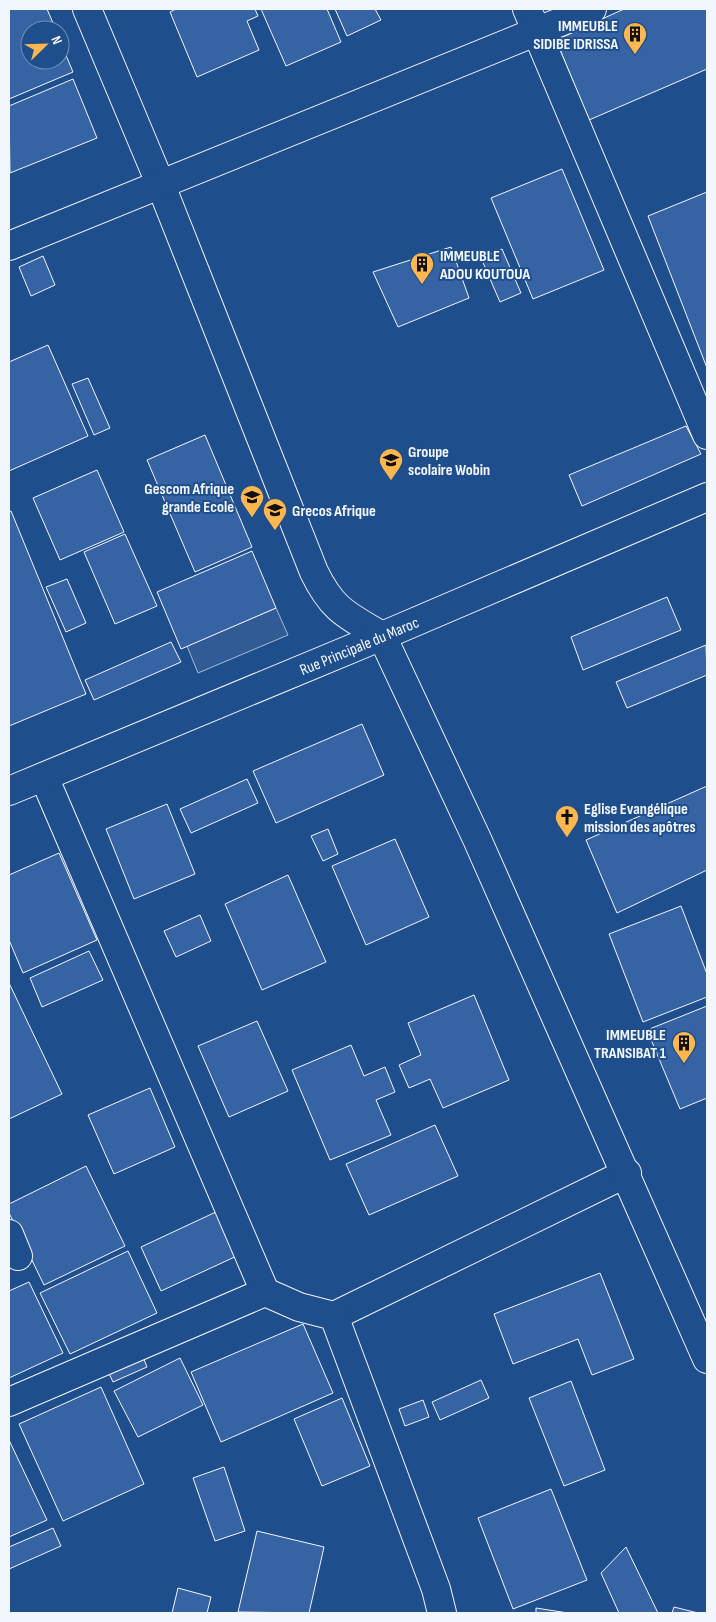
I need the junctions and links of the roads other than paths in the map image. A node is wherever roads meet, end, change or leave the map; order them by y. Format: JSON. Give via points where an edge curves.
{"nodes":[{"id":1,"x":87,"y":9,"type":"edge"},
{"id":2,"x":592,"y":9,"type":"edge"},
{"id":3,"x":531,"y":21,"type":"edge"},
{"id":4,"x":160,"y":183,"type":"junction"},
{"id":5,"x":9,"y":246,"type":"edge"},
{"id":6,"x":707,"y":435,"type":"edge"},
{"id":7,"x":707,"y":497,"type":"edge"},
{"id":8,"x":382,"y":636,"type":"junction"},
{"id":9,"x":44,"y":776,"type":"junction"},
{"id":10,"x":9,"y":791,"type":"edge"},
{"id":11,"x":626,"y":1173,"type":"junction"},
{"id":12,"x":265,"y":1292,"type":"junction"},
{"id":13,"x":334,"y":1316,"type":"junction"},
{"id":14,"x":707,"y":1359,"type":"edge"},
{"id":15,"x":9,"y":1402,"type":"edge"},
{"id":16,"x":442,"y":1613,"type":"edge"}],
"edges":[{"from":1,"to":4,"type":"street"},
{"from":2,"to":3,"type":"street"},
{"from":3,"to":4,"type":"street"},
{"from":3,"to":6,"type":"street"},
{"from":4,"to":5,"type":"street"},
{"from":4,"to":8,"type":"street","via":[[325,594],[340,611]]},
{"from":7,"to":8,"type":"street","name":"Rue Principale du Maroc"},
{"from":8,"to":9,"type":"street","name":"Rue Principale du Maroc"},
{"from":8,"to":11,"type":"street"},
{"from":9,"to":10,"type":"street","name":"Rue Principale du Maroc"},
{"from":9,"to":12,"type":"street"},
{"from":11,"to":13,"type":"street"},
{"from":11,"to":14,"type":"street"},
{"from":12,"to":13,"type":"street","via":[[299,1307]]},
{"from":12,"to":15,"type":"street"},
{"from":13,"to":16,"type":"street","via":[[436,1589]]}]}
